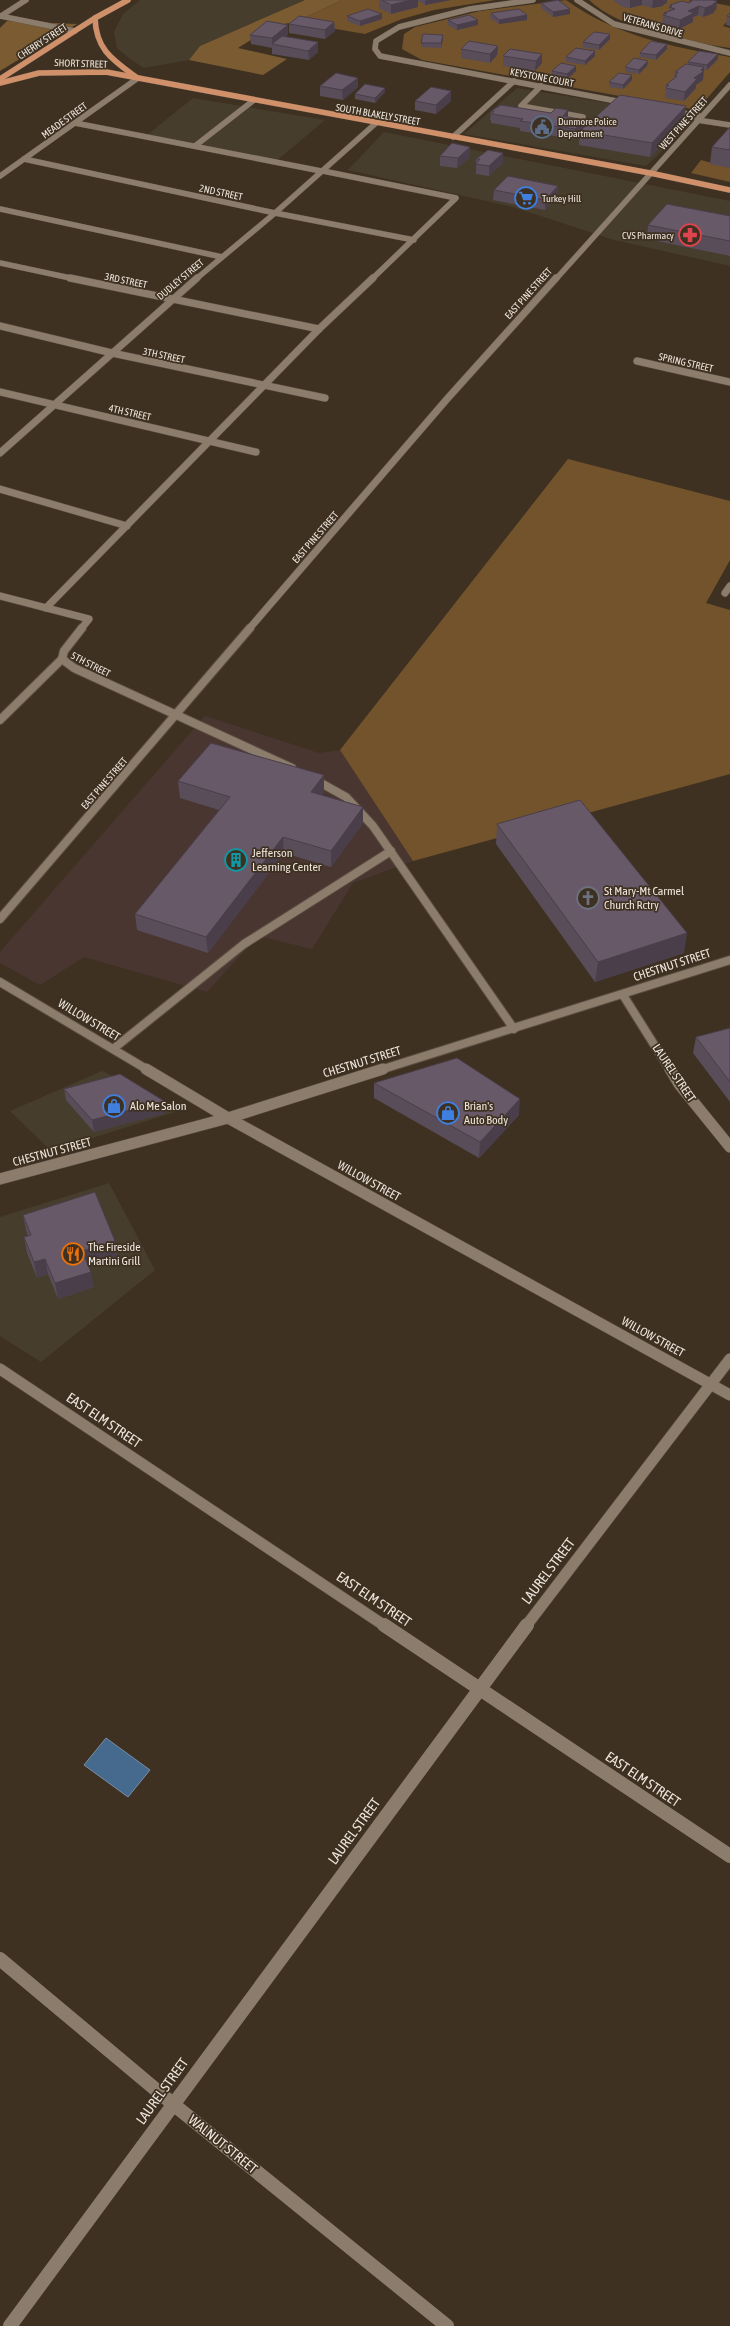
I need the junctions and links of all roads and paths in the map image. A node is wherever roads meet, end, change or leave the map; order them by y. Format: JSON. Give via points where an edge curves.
{"nodes":[{"id":1,"x":26,"y":0,"type":"edge"},
{"id":2,"x":128,"y":0,"type":"edge"},
{"id":3,"x":533,"y":0,"type":"edge"},
{"id":4,"x":577,"y":0,"type":"edge"},
{"id":5,"x":1,"y":16,"type":"edge"},
{"id":6,"x":95,"y":18,"type":"junction"},
{"id":7,"x":75,"y":31,"type":"junction"},
{"id":8,"x":730,"y":53,"type":"edge"},
{"id":9,"x":138,"y":78,"type":"junction"},
{"id":10,"x":0,"y":79,"type":"edge"},
{"id":11,"x":514,"y":81,"type":"junction"},
{"id":12,"x":0,"y":83,"type":"edge"},
{"id":13,"x":730,"y":85,"type":"edge"},
{"id":14,"x":541,"y":86,"type":"junction"},
{"id":15,"x":254,"y":100,"type":"junction"},
{"id":16,"x":632,"y":104,"type":"edge"},
{"id":17,"x":662,"y":109,"type":"edge"},
{"id":18,"x":583,"y":117,"type":"dead end"},
{"id":19,"x":698,"y":118,"type":"junction"},
{"id":20,"x":74,"y":123,"type":"junction"},
{"id":21,"x":376,"y":123,"type":"junction"},
{"id":22,"x":730,"y":125,"type":"edge"},
{"id":23,"x":453,"y":137,"type":"junction"},
{"id":24,"x":195,"y":146,"type":"junction"},
{"id":25,"x":24,"y":159,"type":"junction"},
{"id":26,"x":322,"y":171,"type":"junction"},
{"id":27,"x":650,"y":173,"type":"junction"},
{"id":28,"x":0,"y":176,"type":"edge"},
{"id":29,"x":730,"y":190,"type":"edge"},
{"id":30,"x":0,"y":209,"type":"edge"},
{"id":31,"x":275,"y":213,"type":"junction"},
{"id":32,"x":414,"y":240,"type":"junction"},
{"id":33,"x":222,"y":257,"type":"junction"},
{"id":34,"x":0,"y":263,"type":"edge"},
{"id":35,"x":171,"y":299,"type":"junction"},
{"id":36,"x":0,"y":326,"type":"edge"},
{"id":37,"x":319,"y":330,"type":"junction"},
{"id":38,"x":112,"y":354,"type":"junction"},
{"id":39,"x":637,"y":361,"type":"dead end"},
{"id":40,"x":730,"y":382,"type":"edge"},
{"id":41,"x":264,"y":386,"type":"junction"},
{"id":42,"x":0,"y":392,"type":"edge"},
{"id":43,"x":325,"y":398,"type":"dead end"},
{"id":44,"x":55,"y":405,"type":"junction"},
{"id":45,"x":211,"y":441,"type":"junction"},
{"id":46,"x":256,"y":452,"type":"dead end"},
{"id":47,"x":0,"y":453,"type":"edge"},
{"id":48,"x":0,"y":489,"type":"edge"},
{"id":49,"x":126,"y":526,"type":"junction"},
{"id":50,"x":730,"y":586,"type":"edge"},
{"id":51,"x":725,"y":593,"type":"dead end"},
{"id":52,"x":0,"y":596,"type":"edge"},
{"id":53,"x":46,"y":608,"type":"junction"},
{"id":54,"x":62,"y":659,"type":"junction"},
{"id":55,"x":175,"y":714,"type":"junction"},
{"id":56,"x":0,"y":720,"type":"edge"},
{"id":57,"x":391,"y":851,"type":"junction"},
{"id":58,"x":0,"y":919,"type":"edge"},
{"id":59,"x":730,"y":960,"type":"edge"},
{"id":60,"x":0,"y":982,"type":"edge"},
{"id":61,"x":623,"y":995,"type":"junction"},
{"id":62,"x":514,"y":1029,"type":"junction"},
{"id":63,"x":113,"y":1049,"type":"junction"},
{"id":64,"x":228,"y":1118,"type":"junction"},
{"id":65,"x":730,"y":1147,"type":"edge"},
{"id":66,"x":0,"y":1179,"type":"edge"},
{"id":67,"x":730,"y":1358,"type":"edge"},
{"id":68,"x":0,"y":1369,"type":"edge"},
{"id":69,"x":710,"y":1384,"type":"junction"},
{"id":70,"x":730,"y":1395,"type":"edge"},
{"id":71,"x":480,"y":1687,"type":"junction"},
{"id":72,"x":730,"y":1856,"type":"edge"},
{"id":73,"x":0,"y":1959,"type":"edge"},
{"id":74,"x":173,"y":2104,"type":"junction"},
{"id":75,"x":10,"y":2326,"type":"edge"},
{"id":76,"x":447,"y":2326,"type":"edge"}],
"edges":[{"from":1,"to":5,"type":"street"},
{"from":2,"to":6,"type":"main road"},
{"from":3,"to":11,"type":"street","name":"KEYSTONE COURT","via":[[470,9],[399,27],[376,42],[375,49],[380,56]]},
{"from":4,"to":8,"type":"street","name":"VETERANS DRIVE","via":[[614,24],[669,40]]},
{"from":5,"to":7,"type":"street"},
{"from":6,"to":7,"type":"main road","name":"CHERRY STREET"},
{"from":6,"to":9,"type":"main road","name":"SOUTH BLAKELY STREET","via":[[94,30],[100,46]]},
{"from":7,"to":10,"type":"main road","name":"CHERRY STREET"},
{"from":9,"to":12,"type":"main road","name":"SHORT STREET","via":[[106,72],[60,70],[38,72]]},
{"from":9,"to":15,"type":"main road","name":"SOUTH BLAKELY STREET"},
{"from":9,"to":20,"type":"street","name":"MEADE STREET"},
{"from":11,"to":14,"type":"street","name":"KEYSTONE COURT"},
{"from":11,"to":23,"type":"street"},
{"from":13,"to":19,"type":"street","name":"WEST PINE STREET"},
{"from":14,"to":16,"type":"street","name":"KEYSTONE COURT"},
{"from":14,"to":18,"type":"street","via":[[521,106]]},
{"from":15,"to":21,"type":"main road","name":"SOUTH BLAKELY STREET"},
{"from":15,"to":24,"type":"street"},
{"from":17,"to":19,"type":"street"},
{"from":19,"to":22,"type":"street"},
{"from":19,"to":27,"type":"street","name":"WEST PINE STREET"},
{"from":20,"to":24,"type":"street"},
{"from":20,"to":25,"type":"street","name":"MEADE STREET"},
{"from":21,"to":23,"type":"main road","name":"SOUTH BLAKELY STREET"},
{"from":21,"to":26,"type":"street","name":"DUDLEY STREET"},
{"from":23,"to":27,"type":"main road","name":"SOUTH BLAKELY STREET"},
{"from":24,"to":26,"type":"street"},
{"from":25,"to":28,"type":"street","name":"MEADE STREET"},
{"from":25,"to":31,"type":"street","name":"2ND STREET"},
{"from":26,"to":31,"type":"street","name":"DUDLEY STREET"},
{"from":26,"to":32,"type":"street","via":[[456,198]]},
{"from":27,"to":29,"type":"main road","name":"SOUTH BLAKELY STREET"},
{"from":27,"to":55,"type":"street","name":"EAST PINE STREET","via":[[447,399]]},
{"from":30,"to":33,"type":"street"},
{"from":31,"to":32,"type":"street","name":"2ND STREET"},
{"from":31,"to":33,"type":"street","name":"DUDLEY STREET"},
{"from":32,"to":37,"type":"street"},
{"from":33,"to":35,"type":"street","name":"DUDLEY STREET"},
{"from":34,"to":35,"type":"street","name":"3RD STREET"},
{"from":35,"to":37,"type":"street","name":"3RD STREET"},
{"from":35,"to":38,"type":"street","name":"DUDLEY STREET"},
{"from":36,"to":38,"type":"street","name":"3TH STREET"},
{"from":37,"to":41,"type":"street"},
{"from":38,"to":41,"type":"street","name":"3TH STREET"},
{"from":38,"to":44,"type":"street","name":"DUDLEY STREET"},
{"from":39,"to":40,"type":"street","name":"SPRING STREET"},
{"from":41,"to":43,"type":"street","name":"3TH STREET"},
{"from":41,"to":45,"type":"street"},
{"from":42,"to":44,"type":"street","name":"4TH STREET"},
{"from":44,"to":45,"type":"street","name":"4TH STREET"},
{"from":44,"to":47,"type":"street","name":"DUDLEY STREET"},
{"from":45,"to":46,"type":"street","name":"4TH STREET"},
{"from":45,"to":49,"type":"street"},
{"from":48,"to":49,"type":"street"},
{"from":49,"to":53,"type":"street"},
{"from":50,"to":51,"type":"street"},
{"from":52,"to":53,"type":"street","name":"5TH STREET"},
{"from":53,"to":54,"type":"street","name":"5TH STREET","via":[[89,619],[64,651]]},
{"from":54,"to":55,"type":"street","name":"5TH STREET","via":[[74,668]]},
{"from":54,"to":56,"type":"street"},
{"from":55,"to":57,"type":"street","name":"5TH STREET","via":[[323,782],[346,797],[374,826]]},
{"from":55,"to":58,"type":"street","name":"EAST PINE STREET","via":[[153,743]]},
{"from":57,"to":62,"type":"street","name":"5TH STREET"},
{"from":57,"to":63,"type":"street","via":[[244,944]]},
{"from":59,"to":61,"type":"street","name":"CHESTNUT STREET"},
{"from":60,"to":63,"type":"street","name":"WILLOW STREET"},
{"from":61,"to":62,"type":"street","name":"CHESTNUT STREET"},
{"from":61,"to":65,"type":"street","name":"LAUREL STREET","via":[[679,1084]]},
{"from":62,"to":64,"type":"street","name":"CHESTNUT STREET"},
{"from":63,"to":64,"type":"street","name":"WILLOW STREET"},
{"from":64,"to":66,"type":"street","name":"CHESTNUT STREET"},
{"from":64,"to":69,"type":"street","name":"WILLOW STREET"},
{"from":67,"to":69,"type":"street","name":"LAUREL STREET"},
{"from":68,"to":71,"type":"street","name":"EAST ELM STREET"},
{"from":69,"to":70,"type":"street","name":"WILLOW STREET"},
{"from":69,"to":71,"type":"street","name":"LAUREL STREET"},
{"from":71,"to":72,"type":"street","name":"EAST ELM STREET"},
{"from":71,"to":74,"type":"street","name":"LAUREL STREET"},
{"from":73,"to":74,"type":"street","name":"WALNUT STREET"},
{"from":74,"to":75,"type":"street","name":"LAUREL STREET"},
{"from":74,"to":76,"type":"street","name":"WALNUT STREET"}]}
